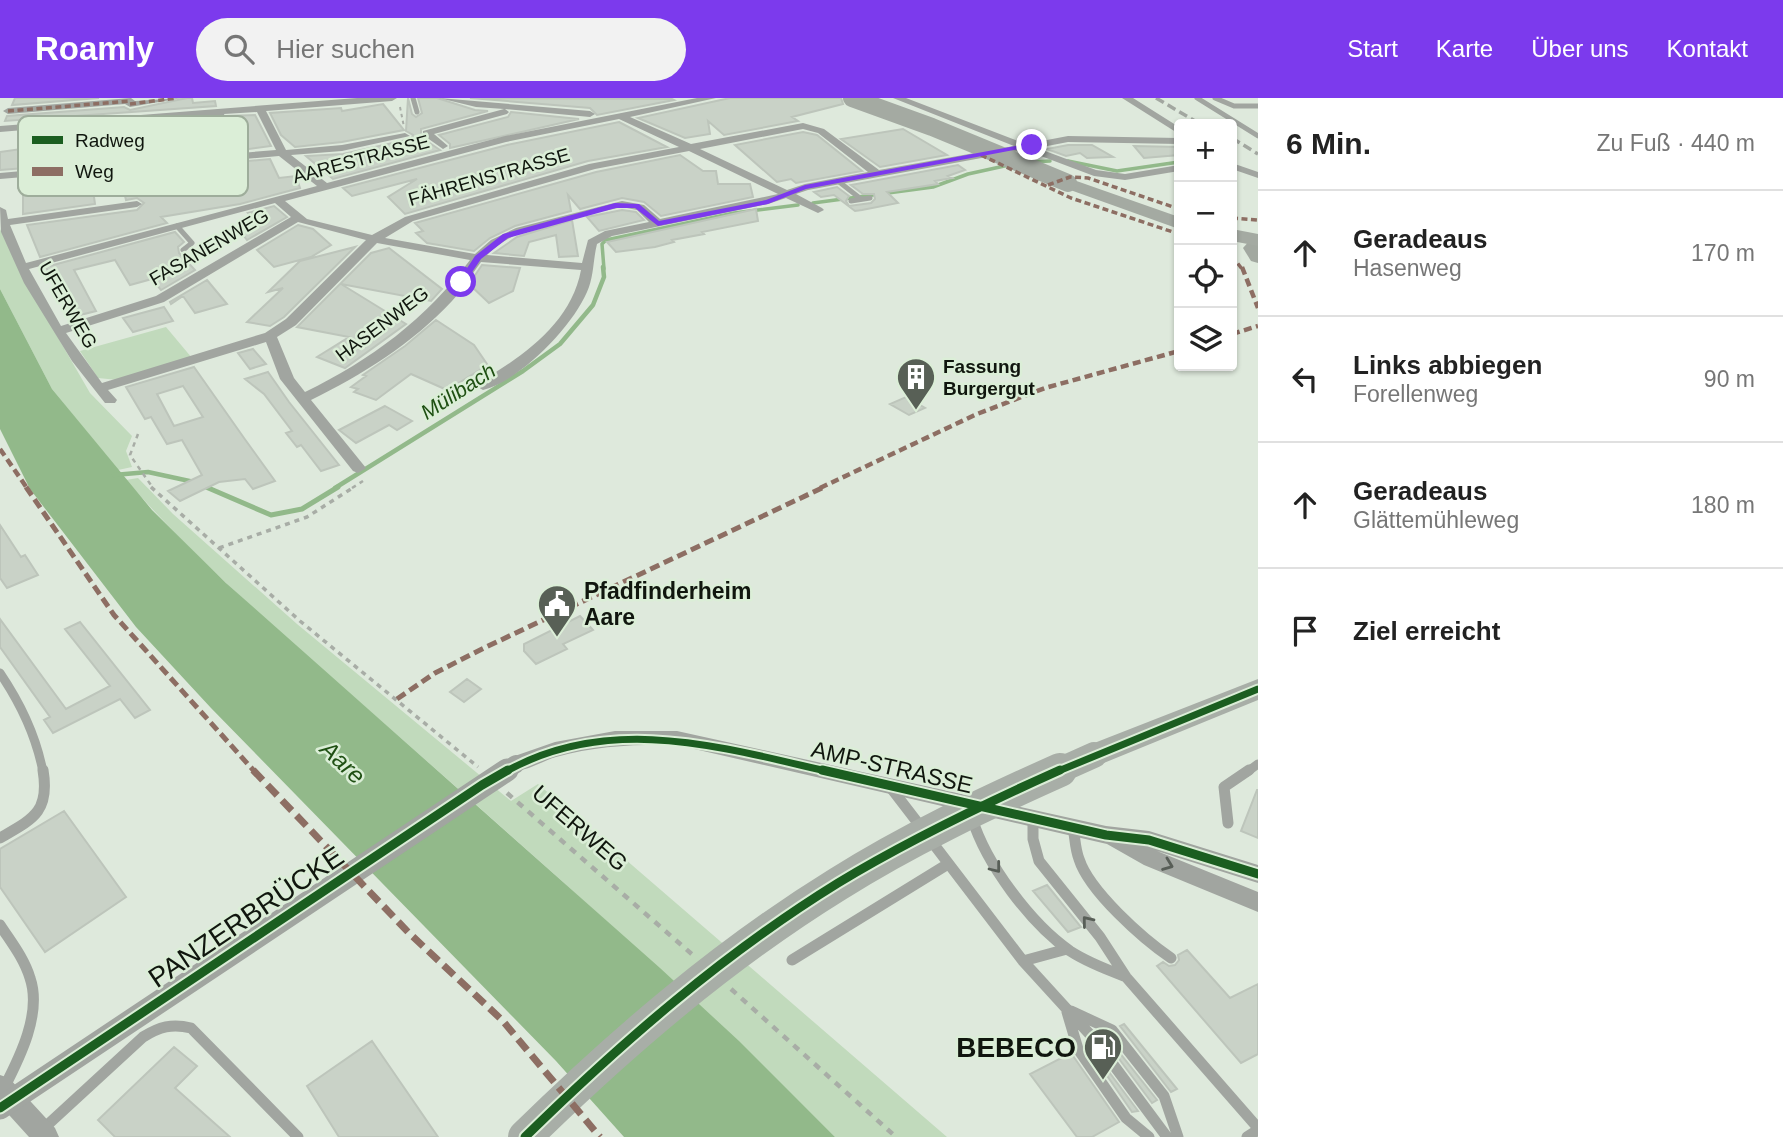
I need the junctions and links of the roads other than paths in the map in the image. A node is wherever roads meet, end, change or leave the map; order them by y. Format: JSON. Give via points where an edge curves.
{"nodes":[{"id":1,"x":177,"y":98,"type":"edge"},
{"id":2,"x":392,"y":98,"type":"edge"},
{"id":3,"x":413,"y":98,"type":"edge"},
{"id":4,"x":444,"y":98,"type":"edge"},
{"id":5,"x":710,"y":98,"type":"edge"},
{"id":6,"x":852,"y":98,"type":"edge"},
{"id":7,"x":898,"y":98,"type":"edge"},
{"id":8,"x":1127,"y":98,"type":"edge"},
{"id":9,"x":1198,"y":98,"type":"edge"},
{"id":10,"x":1215,"y":98,"type":"edge"},
{"id":11,"x":131,"y":101,"type":"edge"},
{"id":12,"x":1258,"y":106,"type":"edge"},
{"id":13,"x":260,"y":108,"type":"junction"},
{"id":14,"x":517,"y":108,"type":"junction"},
{"id":15,"x":8,"y":111,"type":"dead end"},
{"id":16,"x":218,"y":112,"type":"junction"},
{"id":17,"x":417,"y":112,"type":"dead end"},
{"id":18,"x":618,"y":115,"type":"junction"},
{"id":19,"x":166,"y":116,"type":"edge"},
{"id":20,"x":220,"y":116,"type":"edge"},
{"id":21,"x":604,"y":118,"type":"junction"},
{"id":22,"x":18,"y":128,"type":"edge"},
{"id":23,"x":1174,"y":128,"type":"edge"},
{"id":24,"x":0,"y":130,"type":"edge"},
{"id":25,"x":405,"y":135,"type":"road end"},
{"id":26,"x":1258,"y":136,"type":"edge"},
{"id":27,"x":1174,"y":141,"type":"edge"},
{"id":28,"x":443,"y":146,"type":"dead end"},
{"id":29,"x":687,"y":146,"type":"junction"},
{"id":30,"x":1023,"y":146,"type":"junction"},
{"id":31,"x":283,"y":154,"type":"junction"},
{"id":32,"x":248,"y":156,"type":"edge"},
{"id":33,"x":1237,"y":168,"type":"edge"},
{"id":34,"x":1174,"y":169,"type":"edge"},
{"id":35,"x":877,"y":174,"type":"junction"},
{"id":36,"x":18,"y":175,"type":"edge"},
{"id":37,"x":1258,"y":175,"type":"edge"},
{"id":38,"x":0,"y":176,"type":"edge"},
{"id":39,"x":838,"y":181,"type":"junction"},
{"id":40,"x":325,"y":187,"type":"junction"},
{"id":41,"x":788,"y":194,"type":"junction"},
{"id":42,"x":870,"y":198,"type":"dead end"},
{"id":43,"x":277,"y":200,"type":"junction"},
{"id":44,"x":137,"y":204,"type":"dead end"},
{"id":45,"x":818,"y":211,"type":"dead end"},
{"id":46,"x":1,"y":217,"type":"edge"},
{"id":47,"x":297,"y":218,"type":"junction"},
{"id":48,"x":1174,"y":221,"type":"edge"},
{"id":49,"x":658,"y":224,"type":"junction"},
{"id":50,"x":177,"y":226,"type":"junction"},
{"id":51,"x":1237,"y":238,"type":"edge"},
{"id":52,"x":374,"y":239,"type":"junction"},
{"id":53,"x":1237,"y":244,"type":"edge"},
{"id":54,"x":183,"y":250,"type":"dead end"},
{"id":55,"x":1257,"y":251,"type":"edge"},
{"id":56,"x":478,"y":258,"type":"junction"},
{"id":57,"x":23,"y":267,"type":"junction"},
{"id":58,"x":587,"y":267,"type":"junction"},
{"id":59,"x":59,"y":331,"type":"junction"},
{"id":60,"x":270,"y":335,"type":"junction"},
{"id":61,"x":483,"y":386,"type":"dead end"},
{"id":62,"x":99,"y":388,"type":"junction"},
{"id":63,"x":302,"y":399,"type":"junction"},
{"id":64,"x":110,"y":400,"type":"dead end"},
{"id":65,"x":361,"y":472,"type":"road end"},
{"id":66,"x":0,"y":673,"type":"edge"},
{"id":67,"x":1258,"y":689,"type":"edge"},
{"id":68,"x":1094,"y":755,"type":"joint"},
{"id":69,"x":516,"y":764,"type":"joint"},
{"id":70,"x":1258,"y":764,"type":"edge"},
{"id":71,"x":890,"y":786,"type":"junction"},
{"id":72,"x":972,"y":806,"type":"junction"},
{"id":73,"x":1033,"y":818,"type":"junction"},
{"id":74,"x":1228,"y":823,"type":"dead end"},
{"id":75,"x":1073,"y":827,"type":"junction"},
{"id":76,"x":1106,"y":835,"type":"junction"},
{"id":77,"x":0,"y":838,"type":"edge"},
{"id":78,"x":948,"y":864,"type":"junction"},
{"id":79,"x":1258,"y":874,"type":"edge"},
{"id":80,"x":1258,"y":902,"type":"edge"},
{"id":81,"x":0,"y":925,"type":"edge"},
{"id":82,"x":1067,"y":949,"type":"junction"},
{"id":83,"x":1171,"y":958,"type":"dead end"},
{"id":84,"x":792,"y":960,"type":"dead end"},
{"id":85,"x":1023,"y":961,"type":"junction"},
{"id":86,"x":1126,"y":977,"type":"junction"},
{"id":87,"x":1066,"y":1009,"type":"junction"},
{"id":88,"x":1,"y":1095,"type":"edge"},
{"id":89,"x":1258,"y":1129,"type":"edge"},
{"id":90,"x":43,"y":1134,"type":"edge"},
{"id":91,"x":298,"y":1137,"type":"edge"},
{"id":92,"x":524,"y":1137,"type":"edge"},
{"id":93,"x":1149,"y":1137,"type":"edge"},
{"id":94,"x":1167,"y":1137,"type":"edge"},
{"id":95,"x":1178,"y":1137,"type":"edge"},
{"id":96,"x":1247,"y":1137,"type":"edge"}],
"edges":[{"from":1,"to":11,"type":"street"},
{"from":2,"to":13,"type":"street"},
{"from":3,"to":17,"type":"lane"},
{"from":4,"to":14,"type":"street"},
{"from":5,"to":18,"type":"street","name":"AARESTRASSE"},
{"from":6,"to":48,"type":"highway","bridge":true},
{"from":7,"to":30,"type":"street"},
{"from":8,"to":23,"type":"street"},
{"from":9,"to":26,"type":"lane"},
{"from":10,"to":12,"type":"lane","via":[[1234,106]]},
{"from":11,"to":15,"type":"street"},
{"from":13,"to":16,"type":"street"},
{"from":13,"to":31,"type":"street"},
{"from":14,"to":21,"type":"street"},
{"from":14,"to":28,"type":"street","via":[[426,133]]},
{"from":16,"to":19,"type":"street"},
{"from":16,"to":20,"type":"street"},
{"from":18,"to":21,"type":"street","name":"AARESTRASSE"},
{"from":18,"to":29,"type":"street"},
{"from":21,"to":40,"type":"street","name":"AARESTRASSE"},
{"from":22,"to":24,"type":"street"},
{"from":25,"to":31,"type":"street"},
{"from":27,"to":30,"type":"street","via":[[1083,138]]},
{"from":29,"to":35,"type":"street","name":"FÄHRENSTRASSE","via":[[810,127]]},
{"from":29,"to":41,"type":"street"},
{"from":29,"to":52,"type":"street","name":"FÄHRENSTRASSE","via":[[524,183],[409,219]]},
{"from":30,"to":34,"type":"street","via":[[1094,173],[1125,177]]},
{"from":30,"to":35,"type":"street"},
{"from":31,"to":32,"type":"street"},
{"from":31,"to":40,"type":"street"},
{"from":33,"to":37,"type":"street"},
{"from":35,"to":39,"type":"street"},
{"from":36,"to":38,"type":"street"},
{"from":39,"to":41,"type":"street"},
{"from":39,"to":42,"type":"lane","via":[[857,199]]},
{"from":40,"to":43,"type":"street","name":"AARESTRASSE"},
{"from":41,"to":45,"type":"street"},
{"from":41,"to":49,"type":"street"},
{"from":43,"to":47,"type":"street"},
{"from":43,"to":50,"type":"street","name":"AARESTRASSE"},
{"from":44,"to":46,"type":"street","name":"UFERWEG"},
{"from":46,"to":57,"type":"street","name":"UFERWEG"},
{"from":47,"to":52,"type":"street"},
{"from":47,"to":59,"type":"street","name":"FASANENWEG","via":[[160,299]]},
{"from":49,"to":56,"type":"street","name":"HASENWEG","via":[[640,207],[622,204],[514,233],[492,244]]},
{"from":49,"to":58,"type":"street","via":[[597,238]]},
{"from":50,"to":54,"type":"lane","name":"FASANENWEG","via":[[192,243]]},
{"from":50,"to":57,"type":"street","name":"AARESTRASSE"},
{"from":51,"to":55,"type":"highway"},
{"from":52,"to":56,"type":"street"},
{"from":52,"to":60,"type":"street","name":"FÄHRENSTRASSE","via":[[291,323]]},
{"from":53,"to":55,"type":"highway"},
{"from":56,"to":58,"type":"street"},
{"from":56,"to":63,"type":"street","name":"HASENWEG","via":[[452,294],[423,322],[330,386]]},
{"from":57,"to":59,"type":"street","name":"UFERWEG"},
{"from":58,"to":61,"type":"street","via":[[578,300],[559,328],[523,361]]},
{"from":59,"to":62,"type":"street","name":"UFERWEG"},
{"from":60,"to":62,"type":"street","name":"FÄHRENSTRASSE"},
{"from":60,"to":63,"type":"street","via":[[281,367]]},
{"from":62,"to":64,"type":"street","name":"UFERWEG"},
{"from":63,"to":65,"type":"street"},
{"from":66,"to":77,"type":"lane","via":[[25,713],[46,792],[37,814]]},
{"from":67,"to":68,"type":"main road"},
{"from":68,"to":92,"type":"main road","bridge":true,"via":[[921,836],[798,909],[666,1008]]},
{"from":69,"to":71,"type":"street","name":"AMP-STRASSE","via":[[577,743],[644,736],[709,744]]},
{"from":69,"to":88,"type":"street","name":"PANZERBRÜCKE","bridge":true},
{"from":70,"to":74,"type":"lane","via":[[1224,787]]},
{"from":71,"to":72,"type":"street","name":"AMP-STRASSE"},
{"from":71,"to":78,"type":"lane"},
{"from":72,"to":73,"type":"street","name":"AMP-STRASSE"},
{"from":72,"to":82,"type":"lane","one_way":true,"via":[[985,853]]},
{"from":73,"to":75,"type":"street","name":"AMP-STRASSE"},
{"from":86,"to":73,"type":"lane","one_way":true,"via":[[1039,861]]},
{"from":75,"to":76,"type":"street","name":"AMP-STRASSE"},
{"from":75,"to":83,"type":"lane","via":[[1079,860],[1100,892],[1144,940]]},
{"from":76,"to":79,"type":"street","name":"AMP-STRASSE","via":[[1149,840]]},
{"from":76,"to":80,"type":"street","name":"AMP-STRASSE","one_way":true},
{"from":78,"to":84,"type":"lane"},
{"from":78,"to":85,"type":"lane"},
{"from":81,"to":88,"type":"lane","via":[[26,968],[33,990],[23,1049]]},
{"from":82,"to":85,"type":"lane"},
{"from":82,"to":86,"type":"lane"},
{"from":85,"to":87,"type":"lane"},
{"from":86,"to":89,"type":"lane"},
{"from":87,"to":93,"type":"lane","via":[[1079,1049],[1126,1118]]},
{"from":87,"to":94,"type":"lane","via":[[1095,1040]]},
{"from":87,"to":95,"type":"lane","via":[[1112,1030],[1164,1096]]},
{"from":88,"to":90,"type":"street"},
{"from":89,"to":96,"type":"lane"},
{"from":90,"to":91,"type":"lane","via":[[143,1037],[175,1023],[191,1028]]}]}
